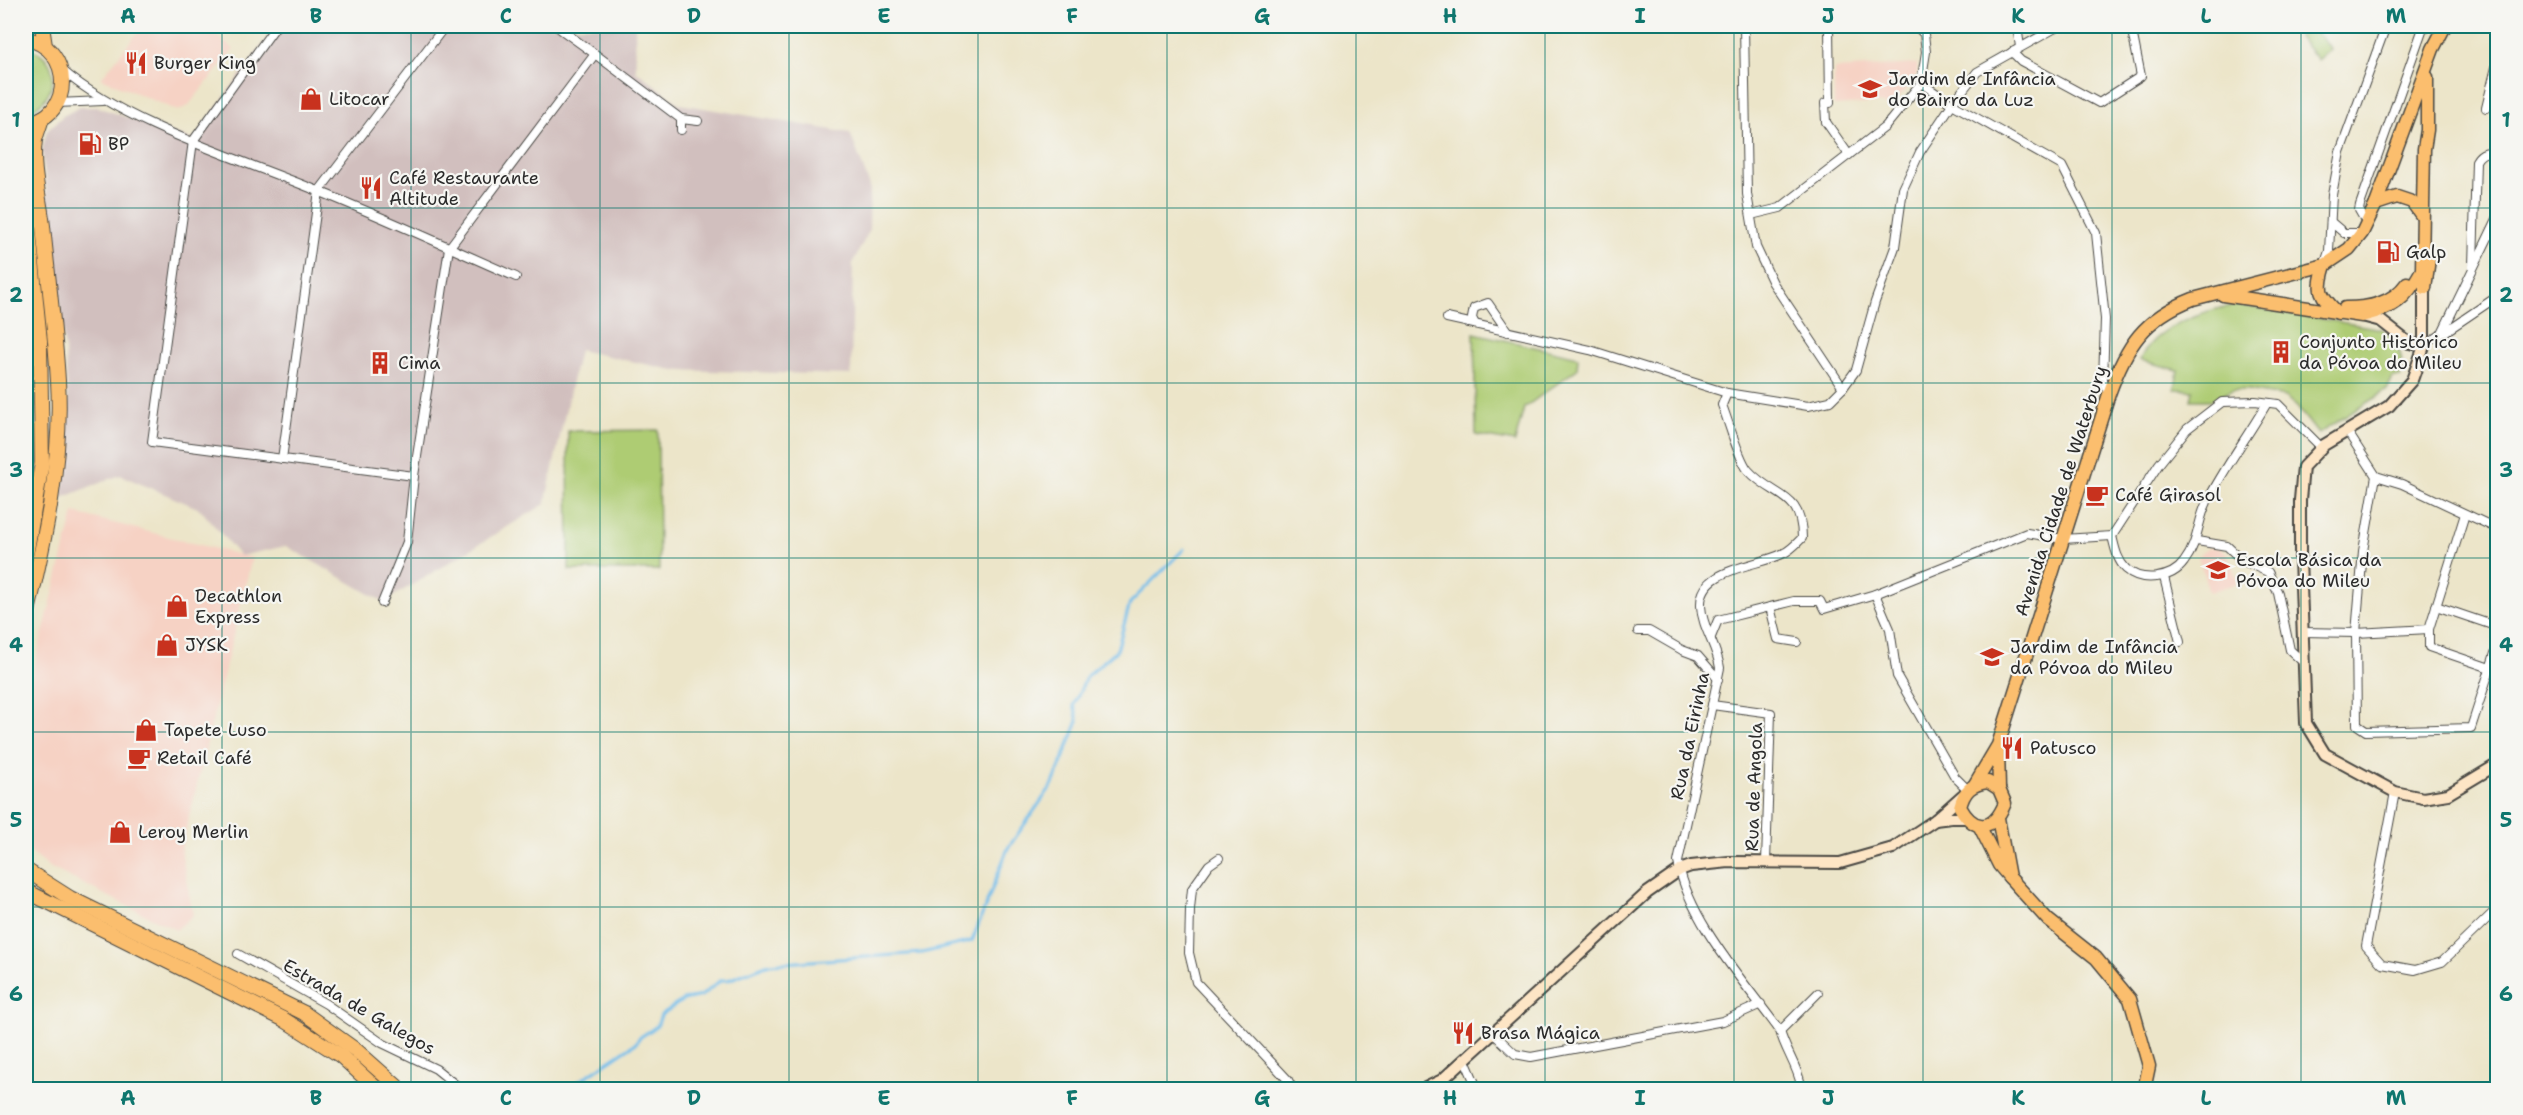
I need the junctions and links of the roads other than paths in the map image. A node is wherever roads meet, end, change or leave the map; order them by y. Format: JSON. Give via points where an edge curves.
{"nodes":[{"id":1,"x":42,"y":26,"type":"edge"},
{"id":2,"x":276,"y":26,"type":"edge"},
{"id":3,"x":445,"y":26,"type":"edge"},
{"id":4,"x":556,"y":26,"type":"edge"},
{"id":5,"x":1744,"y":26,"type":"edge"},
{"id":6,"x":1829,"y":26,"type":"edge"},
{"id":7,"x":1916,"y":26,"type":"edge"},
{"id":8,"x":2017,"y":26,"type":"edge"},
{"id":9,"x":2059,"y":26,"type":"edge"},
{"id":10,"x":2131,"y":26,"type":"edge"},
{"id":11,"x":2386,"y":26,"type":"edge"},
{"id":12,"x":2426,"y":26,"type":"edge"},
{"id":13,"x":2445,"y":26,"type":"edge"},
{"id":14,"x":26,"y":39,"type":"edge"},
{"id":15,"x":45,"y":46,"type":"junction"},
{"id":16,"x":2020,"y":47,"type":"junction"},
{"id":17,"x":2012,"y":52,"type":"junction"},
{"id":18,"x":595,"y":54,"type":"junction"},
{"id":19,"x":2498,"y":59,"type":"edge"},
{"id":20,"x":2427,"y":69,"type":"junction"},
{"id":21,"x":62,"y":70,"type":"junction"},
{"id":22,"x":1921,"y":83,"type":"junction"},
{"id":23,"x":105,"y":101,"type":"junction"},
{"id":24,"x":57,"y":103,"type":"junction"},
{"id":25,"x":1952,"y":104,"type":"junction"},
{"id":26,"x":2486,"y":108,"type":"dead end"},
{"id":27,"x":42,"y":118,"type":"junction"},
{"id":28,"x":681,"y":119,"type":"junction"},
{"id":29,"x":698,"y":121,"type":"dead end"},
{"id":30,"x":26,"y":123,"type":"edge"},
{"id":31,"x":681,"y":130,"type":"dead end"},
{"id":32,"x":2427,"y":130,"type":"junction"},
{"id":33,"x":193,"y":141,"type":"junction"},
{"id":34,"x":2498,"y":154,"type":"edge"},
{"id":35,"x":1849,"y":155,"type":"junction"},
{"id":36,"x":319,"y":191,"type":"junction"},
{"id":37,"x":26,"y":202,"type":"edge"},
{"id":38,"x":2376,"y":204,"type":"junction"},
{"id":39,"x":1751,"y":215,"type":"junction"},
{"id":40,"x":2423,"y":217,"type":"junction"},
{"id":41,"x":2498,"y":217,"type":"edge"},
{"id":42,"x":2331,"y":222,"type":"junction"},
{"id":43,"x":2365,"y":228,"type":"junction"},
{"id":44,"x":449,"y":248,"type":"junction"},
{"id":45,"x":2422,"y":256,"type":"junction"},
{"id":46,"x":2325,"y":265,"type":"junction"},
{"id":47,"x":2473,"y":266,"type":"junction"},
{"id":48,"x":2422,"y":270,"type":"junction"},
{"id":49,"x":516,"y":278,"type":"dead end"},
{"id":50,"x":2425,"y":288,"type":"junction"},
{"id":51,"x":2215,"y":294,"type":"junction"},
{"id":52,"x":2498,"y":296,"type":"edge"},
{"id":53,"x":2329,"y":304,"type":"junction"},
{"id":54,"x":2339,"y":314,"type":"junction"},
{"id":55,"x":2362,"y":316,"type":"junction"},
{"id":56,"x":1446,"y":318,"type":"dead end"},
{"id":57,"x":1475,"y":324,"type":"junction"},
{"id":58,"x":1508,"y":332,"type":"junction"},
{"id":59,"x":2424,"y":346,"type":"junction"},
{"id":60,"x":1843,"y":388,"type":"junction"},
{"id":61,"x":1727,"y":393,"type":"junction"},
{"id":62,"x":2109,"y":394,"type":"junction"},
{"id":63,"x":2268,"y":403,"type":"junction"},
{"id":64,"x":2347,"y":431,"type":"junction"},
{"id":65,"x":2321,"y":447,"type":"junction"},
{"id":66,"x":282,"y":459,"type":"junction"},
{"id":67,"x":414,"y":476,"type":"junction"},
{"id":68,"x":2376,"y":476,"type":"junction"},
{"id":69,"x":2465,"y":514,"type":"junction"},
{"id":70,"x":2498,"y":529,"type":"edge"},
{"id":71,"x":2112,"y":536,"type":"junction"},
{"id":72,"x":2063,"y":539,"type":"junction"},
{"id":73,"x":2197,"y":541,"type":"junction"},
{"id":74,"x":26,"y":555,"type":"edge"},
{"id":75,"x":2164,"y":576,"type":"junction"},
{"id":76,"x":1875,"y":594,"type":"junction"},
{"id":77,"x":382,"y":603,"type":"dead end"},
{"id":78,"x":2436,"y":606,"type":"junction"},
{"id":79,"x":1770,"y":607,"type":"junction"},
{"id":80,"x":26,"y":620,"type":"edge"},
{"id":81,"x":2498,"y":627,"type":"edge"},
{"id":82,"x":2429,"y":629,"type":"junction"},
{"id":83,"x":1638,"y":631,"type":"dead end"},
{"id":84,"x":2302,"y":632,"type":"junction"},
{"id":85,"x":2356,"y":633,"type":"junction"},
{"id":86,"x":1711,"y":637,"type":"junction"},
{"id":87,"x":1797,"y":642,"type":"dead end"},
{"id":88,"x":2180,"y":642,"type":"dead end"},
{"id":89,"x":2498,"y":644,"type":"edge"},
{"id":90,"x":2303,"y":662,"type":"junction"},
{"id":91,"x":2490,"y":668,"type":"junction"},
{"id":92,"x":1718,"y":679,"type":"junction"},
{"id":93,"x":1712,"y":705,"type":"junction"},
{"id":94,"x":1998,"y":745,"type":"junction"},
{"id":95,"x":2498,"y":764,"type":"edge"},
{"id":96,"x":1999,"y":789,"type":"junction"},
{"id":97,"x":1969,"y":790,"type":"junction"},
{"id":98,"x":2395,"y":792,"type":"junction"},
{"id":99,"x":1966,"y":818,"type":"junction"},
{"id":100,"x":1998,"y":818,"type":"junction"},
{"id":101,"x":1935,"y":820,"type":"junction"},
{"id":102,"x":1979,"y":825,"type":"junction"},
{"id":103,"x":1220,"y":858,"type":"dead end"},
{"id":104,"x":1766,"y":862,"type":"junction"},
{"id":105,"x":1685,"y":868,"type":"junction"},
{"id":106,"x":26,"y":870,"type":"edge"},
{"id":107,"x":2010,"y":878,"type":"junction"},
{"id":108,"x":26,"y":891,"type":"edge"},
{"id":109,"x":2498,"y":908,"type":"edge"},
{"id":110,"x":238,"y":954,"type":"dead end"},
{"id":111,"x":1818,"y":993,"type":"dead end"},
{"id":112,"x":1761,"y":1005,"type":"junction"},
{"id":113,"x":1780,"y":1030,"type":"junction"},
{"id":114,"x":1494,"y":1034,"type":"junction"},
{"id":115,"x":1465,"y":1060,"type":"junction"},
{"id":116,"x":378,"y":1089,"type":"edge"},
{"id":117,"x":401,"y":1089,"type":"edge"},
{"id":118,"x":462,"y":1089,"type":"edge"},
{"id":119,"x":1293,"y":1089,"type":"edge"},
{"id":120,"x":1421,"y":1089,"type":"edge"},
{"id":121,"x":1478,"y":1089,"type":"edge"},
{"id":122,"x":1797,"y":1089,"type":"edge"},
{"id":123,"x":2144,"y":1089,"type":"edge"}],
"edges":[{"from":1,"to":15,"type":"highway"},
{"from":2,"to":33,"type":"street"},
{"from":3,"to":36,"type":"street"},
{"from":4,"to":18,"type":"street"},
{"from":5,"to":39,"type":"street","via":[[1747,194]]},
{"from":6,"to":35,"type":"street","via":[[1830,103],[1825,103],[1826,123]]},
{"from":7,"to":22,"type":"street","via":[[1924,34],[1926,52]]},
{"from":8,"to":16,"type":"street"},
{"from":9,"to":16,"type":"street"},
{"from":10,"to":17,"type":"street","via":[[2141,76],[2100,103],[2021,61]]},
{"from":11,"to":42,"type":"street","via":[[2340,152]]},
{"from":12,"to":43,"type":"street","via":[[2360,205]]},
{"from":13,"to":20,"type":"main road"},
{"from":14,"to":15,"type":"highway"},
{"from":15,"to":21,"type":"highway"},
{"from":16,"to":17,"type":"street"},
{"from":17,"to":25,"type":"street","via":[[1977,72]]},
{"from":18,"to":28,"type":"street"},
{"from":18,"to":44,"type":"street"},
{"from":19,"to":26,"type":"street"},
{"from":20,"to":32,"type":"main road"},
{"from":20,"to":38,"type":"main road"},
{"from":21,"to":23,"type":"street"},
{"from":21,"to":24,"type":"highway","via":[[62,93]]},
{"from":22,"to":25,"type":"street"},
{"from":22,"to":35,"type":"street","via":[[1885,127]]},
{"from":23,"to":24,"type":"street"},
{"from":23,"to":33,"type":"street"},
{"from":24,"to":27,"type":"highway"},
{"from":25,"to":60,"type":"street","via":[[1920,152],[1903,189],[1895,247],[1856,370]]},
{"from":25,"to":62,"type":"street","via":[[2062,166],[2096,233],[2105,320],[2103,382]]},
{"from":27,"to":30,"type":"highway"},
{"from":27,"to":80,"type":"highway","via":[[35,141],[36,174],[53,318],[58,415],[54,476]]},
{"from":28,"to":29,"type":"street"},
{"from":28,"to":31,"type":"street"},
{"from":32,"to":40,"type":"main road"},
{"from":32,"to":50,"type":"main road","via":[[2430,217]]},
{"from":33,"to":36,"type":"street"},
{"from":33,"to":66,"type":"street","via":[[152,442]]},
{"from":34,"to":47,"type":"street","via":[[2485,152],[2476,161]]},
{"from":35,"to":39,"type":"street","via":[[1780,208]]},
{"from":36,"to":44,"type":"street"},
{"from":36,"to":66,"type":"street"},
{"from":37,"to":74,"type":"highway","via":[[40,341],[42,463]]},
{"from":38,"to":40,"type":"main road","via":[[2397,197],[2412,201]]},
{"from":38,"to":43,"type":"main road"},
{"from":39,"to":60,"type":"street","via":[[1756,247],[1773,283]]},
{"from":40,"to":45,"type":"main road"},
{"from":41,"to":47,"type":"street"},
{"from":42,"to":43,"type":"street","via":[[2344,233]]},
{"from":42,"to":46,"type":"street","via":[[2330,251]]},
{"from":43,"to":46,"type":"main road","name":"Avenida Cidade de Waterbury","via":[[2349,249]]},
{"from":44,"to":49,"type":"street"},
{"from":44,"to":67,"type":"street"},
{"from":45,"to":48,"type":"main road"},
{"from":45,"to":53,"type":"main road","via":[[2403,288],[2390,299],[2361,308]]},
{"from":46,"to":51,"type":"main road","name":"Avenida Cidade de Waterbury"},
{"from":46,"to":53,"type":"main road","via":[[2319,285]]},
{"from":47,"to":52,"type":"street","via":[[2439,336]]},
{"from":48,"to":50,"type":"main road"},
{"from":48,"to":55,"type":"main road","via":[[2400,301]]},
{"from":50,"to":59,"type":"main road"},
{"from":51,"to":54,"type":"main road"},
{"from":51,"to":62,"type":"main road","name":"Avenida Cidade de Waterbury","via":[[2175,306],[2148,324],[2118,368]]},
{"from":53,"to":54,"type":"main road"},
{"from":54,"to":55,"type":"main road"},
{"from":55,"to":59,"type":"main road","via":[[2381,321],[2409,343]]},
{"from":56,"to":57,"type":"street"},
{"from":57,"to":58,"type":"street"},
{"from":57,"to":58,"type":"street","via":[[1474,308],[1488,303]]},
{"from":58,"to":61,"type":"street","via":[[1590,350]]},
{"from":59,"to":64,"type":"main road","via":[[2412,380],[2389,406]]},
{"from":60,"to":61,"type":"street","via":[[1830,401],[1808,406]]},
{"from":61,"to":86,"type":"street","name":"Rua da Eirinha","via":[[1722,405],[1746,469],[1793,502],[1802,520],[1802,538],[1786,553],[1714,577],[1704,588],[1701,604]]},
{"from":62,"to":72,"type":"main road","name":"Avenida Cidade de Waterbury"},
{"from":63,"to":65,"type":"street","via":[[2278,405]]},
{"from":63,"to":71,"type":"street","via":[[2222,402],[2187,429]]},
{"from":63,"to":73,"type":"street","via":[[2206,504]]},
{"from":64,"to":65,"type":"main road"},
{"from":64,"to":68,"type":"street"},
{"from":65,"to":84,"type":"main road","via":[[2303,467]]},
{"from":66,"to":67,"type":"street"},
{"from":67,"to":77,"type":"street","via":[[407,542]]},
{"from":68,"to":69,"type":"street"},
{"from":68,"to":85,"type":"street","via":[[2363,551]]},
{"from":69,"to":70,"type":"street"},
{"from":69,"to":78,"type":"street"},
{"from":71,"to":72,"type":"street"},
{"from":71,"to":75,"type":"street","via":[[2117,556],[2127,570],[2142,578]]},
{"from":72,"to":76,"type":"street","via":[[2027,533]]},
{"from":72,"to":94,"type":"main road","name":"Avenida Cidade de Waterbury"},
{"from":73,"to":75,"type":"street","via":[[2183,565]]},
{"from":73,"to":90,"type":"street","via":[[2227,546],[2243,561],[2268,572],[2278,593],[2290,650]]},
{"from":75,"to":88,"type":"street"},
{"from":76,"to":79,"type":"street","via":[[1824,609],[1820,601],[1794,601]]},
{"from":76,"to":97,"type":"street","via":[[1890,629],[1897,676],[1955,777]]},
{"from":78,"to":81,"type":"street"},
{"from":78,"to":82,"type":"street"},
{"from":79,"to":86,"type":"street","via":[[1718,620]]},
{"from":79,"to":87,"type":"street","via":[[1778,639]]},
{"from":82,"to":85,"type":"street"},
{"from":82,"to":91,"type":"street","via":[[2429,647]]},
{"from":83,"to":92,"type":"street","via":[[1648,631],[1698,656]]},
{"from":84,"to":85,"type":"street"},
{"from":84,"to":90,"type":"main road"},
{"from":85,"to":91,"type":"street","via":[[2357,725],[2366,732],[2471,728]]},
{"from":86,"to":92,"type":"street","name":"Rua da Eirinha","via":[[1718,652]]},
{"from":89,"to":91,"type":"street"},
{"from":90,"to":98,"type":"main road","via":[[2306,723],[2325,754]]},
{"from":92,"to":93,"type":"street","name":"Rua da Eirinha"},
{"from":93,"to":104,"type":"street","name":"Rua de Angola","via":[[1772,713]]},
{"from":93,"to":105,"type":"street","name":"Rua da Eirinha","via":[[1678,862]]},
{"from":94,"to":96,"type":"main road"},
{"from":94,"to":97,"type":"main road"},
{"from":95,"to":98,"type":"main road","via":[[2448,794],[2423,798]]},
{"from":96,"to":97,"type":"main road","via":[[1988,782]]},
{"from":96,"to":100,"type":"main road","via":[[2005,803]]},
{"from":97,"to":99,"type":"main road","via":[[1960,807]]},
{"from":97,"to":101,"type":"main road"},
{"from":98,"to":109,"type":"street","via":[[2366,946],[2382,964],[2415,970],[2442,962]]},
{"from":99,"to":101,"type":"main road"},
{"from":99,"to":102,"type":"main road"},
{"from":100,"to":102,"type":"main road"},
{"from":100,"to":107,"type":"main road"},
{"from":101,"to":104,"type":"main road","via":[[1893,848],[1840,863]]},
{"from":102,"to":107,"type":"main road"},
{"from":103,"to":119,"type":"street","via":[[1192,889],[1189,954],[1196,982]]},
{"from":104,"to":105,"type":"main road"},
{"from":105,"to":112,"type":"street","via":[[1686,890],[1708,932]]},
{"from":105,"to":114,"type":"main road","via":[[1647,893]]},
{"from":106,"to":117,"type":"highway","via":[[70,898],[304,1013]]},
{"from":107,"to":123,"type":"main road","via":[[2048,920],[2096,958],[2130,999],[2149,1066]]},
{"from":108,"to":116,"type":"highway","via":[[283,1019],[341,1056]]},
{"from":110,"to":118,"type":"street","name":"Estrada de Galegos"},
{"from":111,"to":113,"type":"street"},
{"from":112,"to":113,"type":"street"},
{"from":112,"to":114,"type":"street","via":[[1724,1021],[1531,1057],[1515,1054]]},
{"from":113,"to":122,"type":"street","via":[[1798,1068],[1802,1085]]},
{"from":114,"to":115,"type":"main road"},
{"from":115,"to":120,"type":"main road","via":[[1442,1080]]},
{"from":115,"to":121,"type":"street"}]}
